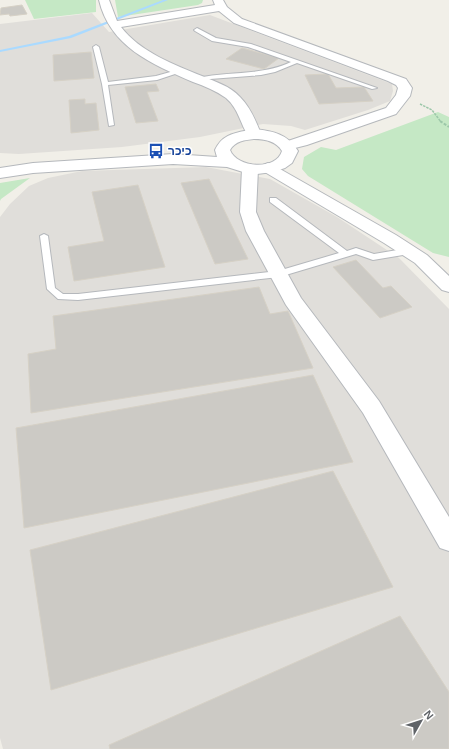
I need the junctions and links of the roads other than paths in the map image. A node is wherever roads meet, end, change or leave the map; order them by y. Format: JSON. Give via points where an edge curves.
{"nodes":[{"id":1,"x":104,"y":0,"type":"edge"},
{"id":2,"x":220,"y":4,"type":"edge"},
{"id":3,"x":114,"y":25,"type":"junction"},
{"id":4,"x":197,"y":30,"type":"dead end"},
{"id":5,"x":96,"y":47,"type":"dead end"},
{"id":6,"x":297,"y":61,"type":"junction"},
{"id":7,"x":181,"y":71,"type":"junction"},
{"id":8,"x":199,"y":79,"type":"junction"},
{"id":9,"x":105,"y":84,"type":"junction"},
{"id":10,"x":374,"y":88,"type":"dead end"},
{"id":11,"x":111,"y":124,"type":"dead end"},
{"id":12,"x":254,"y":134,"type":"junction"},
{"id":13,"x":225,"y":144,"type":"junction"},
{"id":14,"x":287,"y":146,"type":"junction"},
{"id":15,"x":173,"y":159,"type":"junction"},
{"id":16,"x":230,"y":162,"type":"junction"},
{"id":17,"x":0,"y":166,"type":"edge"},
{"id":18,"x":33,"y":168,"type":"junction"},
{"id":19,"x":259,"y":168,"type":"junction"},
{"id":20,"x":0,"y":173,"type":"edge"},
{"id":21,"x":273,"y":200,"type":"dead end"},
{"id":22,"x":44,"y":236,"type":"dead end"},
{"id":23,"x":409,"y":251,"type":"junction"},
{"id":24,"x":345,"y":254,"type":"junction"},
{"id":25,"x":279,"y":274,"type":"junction"},
{"id":26,"x":446,"y":278,"type":"edge"},
{"id":27,"x":449,"y":540,"type":"edge"}],
"edges":[{"from":1,"to":3,"type":"street"},
{"from":2,"to":3,"type":"street"},
{"from":2,"to":14,"type":"street","via":[[238,21],[250,27],[393,78],[401,82],[405,88],[403,96],[392,112]]},
{"from":3,"to":7,"type":"street","via":[[120,34],[138,48]]},
{"from":4,"to":6,"type":"lane","via":[[202,35],[249,45]]},
{"from":5,"to":9,"type":"lane"},
{"from":6,"to":8,"type":"lane","via":[[281,69],[260,74]]},
{"from":6,"to":10,"type":"lane"},
{"from":7,"to":8,"type":"street"},
{"from":7,"to":9,"type":"lane","via":[[157,78]]},
{"from":8,"to":12,"type":"street","via":[[220,88],[240,104]]},
{"from":9,"to":11,"type":"lane"},
{"from":12,"to":13,"type":"street","via":[[238,136]]},
{"from":12,"to":14,"type":"street","via":[[270,136]]},
{"from":13,"to":15,"type":"street"},
{"from":13,"to":16,"type":"street","via":[[222,152]]},
{"from":14,"to":19,"type":"street","via":[[289,156],[284,161]]},
{"from":15,"to":16,"type":"street"},
{"from":15,"to":18,"type":"street"},
{"from":16,"to":19,"type":"street","via":[[239,166]]},
{"from":17,"to":18,"type":"street"},
{"from":18,"to":20,"type":"street"},
{"from":19,"to":23,"type":"street"},
{"from":19,"to":25,"type":"street","via":[[248,212],[255,231]]},
{"from":21,"to":24,"type":"lane"},
{"from":22,"to":25,"type":"lane","via":[[51,289],[60,297]]},
{"from":23,"to":24,"type":"lane","via":[[373,257],[356,251]]},
{"from":23,"to":26,"type":"street"},
{"from":24,"to":25,"type":"lane"},
{"from":25,"to":27,"type":"street","via":[[293,301],[371,407]]}]}
